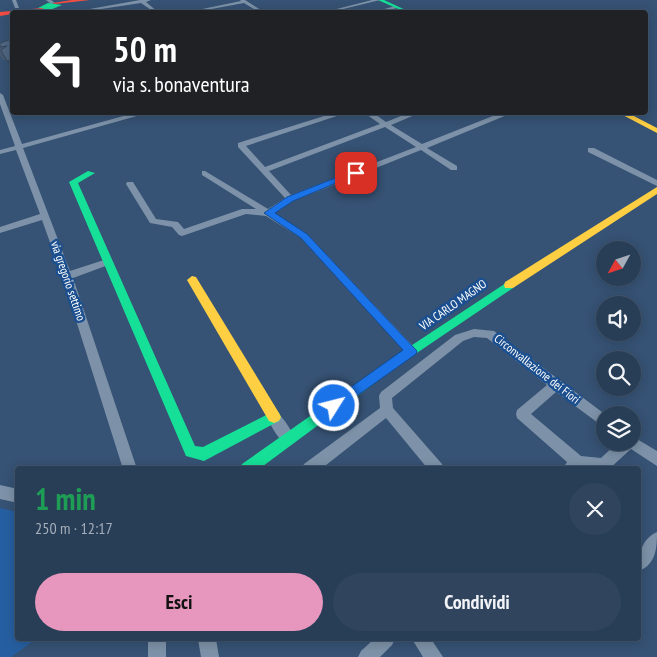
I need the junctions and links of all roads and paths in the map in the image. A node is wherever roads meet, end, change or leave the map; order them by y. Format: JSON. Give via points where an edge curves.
{"nodes":[{"id":1,"x":14,"y":0,"type":"edge"},
{"id":2,"x":149,"y":0,"type":"edge"},
{"id":3,"x":354,"y":0,"type":"edge"},
{"id":4,"x":379,"y":0,"type":"edge"},
{"id":5,"x":85,"y":1,"type":"edge"},
{"id":6,"x":142,"y":1,"type":"edge"},
{"id":7,"x":243,"y":1,"type":"edge"},
{"id":8,"x":362,"y":4,"type":"junction"},
{"id":9,"x":48,"y":7,"type":"edge"},
{"id":10,"x":395,"y":7,"type":"junction"},
{"id":11,"x":210,"y":8,"type":"junction"},
{"id":12,"x":20,"y":9,"type":"junction"},
{"id":13,"x":16,"y":10,"type":"edge"},
{"id":14,"x":87,"y":10,"type":"edge"},
{"id":15,"x":153,"y":10,"type":"edge"},
{"id":16,"x":200,"y":10,"type":"edge"},
{"id":17,"x":213,"y":10,"type":"edge"},
{"id":18,"x":259,"y":10,"type":"edge"},
{"id":19,"x":335,"y":10,"type":"edge"},
{"id":20,"x":384,"y":10,"type":"edge"},
{"id":21,"x":403,"y":10,"type":"edge"},
{"id":22,"x":0,"y":95,"type":"edge"},
{"id":23,"x":8,"y":108,"type":"edge"},
{"id":24,"x":137,"y":115,"type":"edge"},
{"id":25,"x":336,"y":115,"type":"edge"},
{"id":26,"x":371,"y":115,"type":"edge"},
{"id":27,"x":411,"y":115,"type":"edge"},
{"id":28,"x":503,"y":115,"type":"edge"},
{"id":29,"x":626,"y":115,"type":"edge"},
{"id":30,"x":386,"y":125,"type":"junction"},
{"id":31,"x":657,"y":131,"type":"edge"},
{"id":32,"x":19,"y":147,"type":"junction"},
{"id":33,"x":422,"y":147,"type":"junction"},
{"id":34,"x":591,"y":150,"type":"dead end"},
{"id":35,"x":0,"y":152,"type":"edge"},
{"id":36,"x":454,"y":168,"type":"dead end"},
{"id":37,"x":263,"y":170,"type":"junction"},
{"id":38,"x":91,"y":173,"type":"dead end"},
{"id":39,"x":205,"y":173,"type":"dead end"},
{"id":40,"x":657,"y":183,"type":"edge"},
{"id":41,"x":130,"y":184,"type":"dead end"},
{"id":42,"x":657,"y":190,"type":"edge"},
{"id":43,"x":290,"y":199,"type":"junction"},
{"id":44,"x":268,"y":213,"type":"junction"},
{"id":45,"x":44,"y":216,"type":"junction"},
{"id":46,"x":0,"y":230,"type":"edge"},
{"id":47,"x":107,"y":262,"type":"junction"},
{"id":48,"x":67,"y":276,"type":"junction"},
{"id":49,"x":192,"y":280,"type":"dead end"},
{"id":50,"x":433,"y":336,"type":"junction"},
{"id":51,"x":447,"y":346,"type":"junction"},
{"id":52,"x":411,"y":351,"type":"junction"},
{"id":53,"x":557,"y":384,"type":"junction"},
{"id":54,"x":387,"y":410,"type":"junction"},
{"id":55,"x":596,"y":415,"type":"edge"},
{"id":56,"x":274,"y":418,"type":"junction"},
{"id":57,"x":288,"y":439,"type":"junction"},
{"id":58,"x":641,"y":448,"type":"edge"},
{"id":59,"x":619,"y":451,"type":"edge"},
{"id":60,"x":657,"y":459,"type":"edge"},
{"id":61,"x":264,"y":464,"type":"edge"},
{"id":62,"x":574,"y":465,"type":"edge"},
{"id":63,"x":129,"y":466,"type":"edge"},
{"id":64,"x":313,"y":466,"type":"edge"},
{"id":65,"x":435,"y":466,"type":"edge"},
{"id":66,"x":597,"y":466,"type":"edge"},
{"id":67,"x":0,"y":492,"type":"edge"},
{"id":68,"x":15,"y":495,"type":"edge"},
{"id":69,"x":657,"y":540,"type":"edge"},
{"id":70,"x":641,"y":561,"type":"edge"},
{"id":71,"x":157,"y":641,"type":"edge"},
{"id":72,"x":208,"y":641,"type":"edge"},
{"id":73,"x":384,"y":641,"type":"edge"},
{"id":74,"x":422,"y":641,"type":"edge"},
{"id":75,"x":157,"y":657,"type":"edge"},
{"id":76,"x":210,"y":657,"type":"edge"},
{"id":77,"x":367,"y":657,"type":"edge"},
{"id":78,"x":434,"y":657,"type":"edge"}],
"edges":[{"from":1,"to":12,"type":"street"},
{"from":2,"to":6,"type":"street"},
{"from":3,"to":8,"type":"street"},
{"from":4,"to":8,"type":"street"},
{"from":4,"to":10,"type":"street"},
{"from":5,"to":9,"type":"street"},
{"from":6,"to":14,"type":"street"},
{"from":6,"to":15,"type":"street"},
{"from":7,"to":11,"type":"street"},
{"from":7,"to":18,"type":"street"},
{"from":8,"to":19,"type":"street"},
{"from":9,"to":12,"type":"street"},
{"from":10,"to":20,"type":"street"},
{"from":10,"to":21,"type":"street"},
{"from":11,"to":16,"type":"street"},
{"from":11,"to":17,"type":"street"},
{"from":12,"to":13,"type":"street"},
{"from":22,"to":23,"type":"street","name":"via gregorio settimo"},
{"from":23,"to":32,"type":"street","name":"via gregorio settimo"},
{"from":24,"to":32,"type":"street"},
{"from":25,"to":37,"type":"street","via":[[241,145]]},
{"from":26,"to":30,"type":"street"},
{"from":27,"to":30,"type":"street"},
{"from":28,"to":33,"type":"street"},
{"from":29,"to":31,"type":"street"},
{"from":30,"to":33,"type":"street"},
{"from":30,"to":37,"type":"street"},
{"from":32,"to":35,"type":"street"},
{"from":32,"to":45,"type":"street","name":"via gregorio settimo"},
{"from":33,"to":36,"type":"street"},
{"from":33,"to":43,"type":"street"},
{"from":34,"to":40,"type":"street"},
{"from":37,"to":43,"type":"street"},
{"from":38,"to":47,"type":"street","via":[[73,182]]},
{"from":39,"to":44,"type":"street"},
{"from":41,"to":44,"type":"street","via":[[153,221],[175,224],[182,233],[245,211]]},
{"from":42,"to":50,"type":"street","name":"VIA CARLO MAGNO","via":[[576,239]]},
{"from":43,"to":44,"type":"street"},
{"from":44,"to":52,"type":"street","via":[[304,236]]},
{"from":45,"to":46,"type":"street"},
{"from":45,"to":48,"type":"street","name":"via gregorio settimo"},
{"from":47,"to":48,"type":"street"},
{"from":47,"to":56,"type":"street","via":[[191,451],[204,454]]},
{"from":48,"to":63,"type":"street","name":"via gregorio settimo"},
{"from":49,"to":56,"type":"street"},
{"from":50,"to":51,"type":"street"},
{"from":50,"to":52,"type":"street","name":"VIA CARLO MAGNO"},
{"from":51,"to":53,"type":"street","name":"Circonvallazione dei Fiori","via":[[474,333],[490,334]]},
{"from":51,"to":54,"type":"street","name":"Circonvallazione dei Fiori","via":[[385,396]]},
{"from":52,"to":57,"type":"street","name":"VIA CARLO MAGNO"},
{"from":53,"to":55,"type":"street","name":"Circonvallazione dei Fiori"},
{"from":53,"to":62,"type":"street","via":[[522,414]]},
{"from":54,"to":64,"type":"street"},
{"from":54,"to":65,"type":"street"},
{"from":56,"to":57,"type":"street"},
{"from":57,"to":61,"type":"street","name":"VIA CARLO MAGNO"},
{"from":58,"to":60,"type":"street"},
{"from":59,"to":66,"type":"street","via":[[606,464]]},
{"from":67,"to":68,"type":"street"},
{"from":69,"to":70,"type":"street"},
{"from":71,"to":75,"type":"street"},
{"from":72,"to":76,"type":"street"},
{"from":73,"to":77,"type":"street"},
{"from":74,"to":78,"type":"street"}]}
